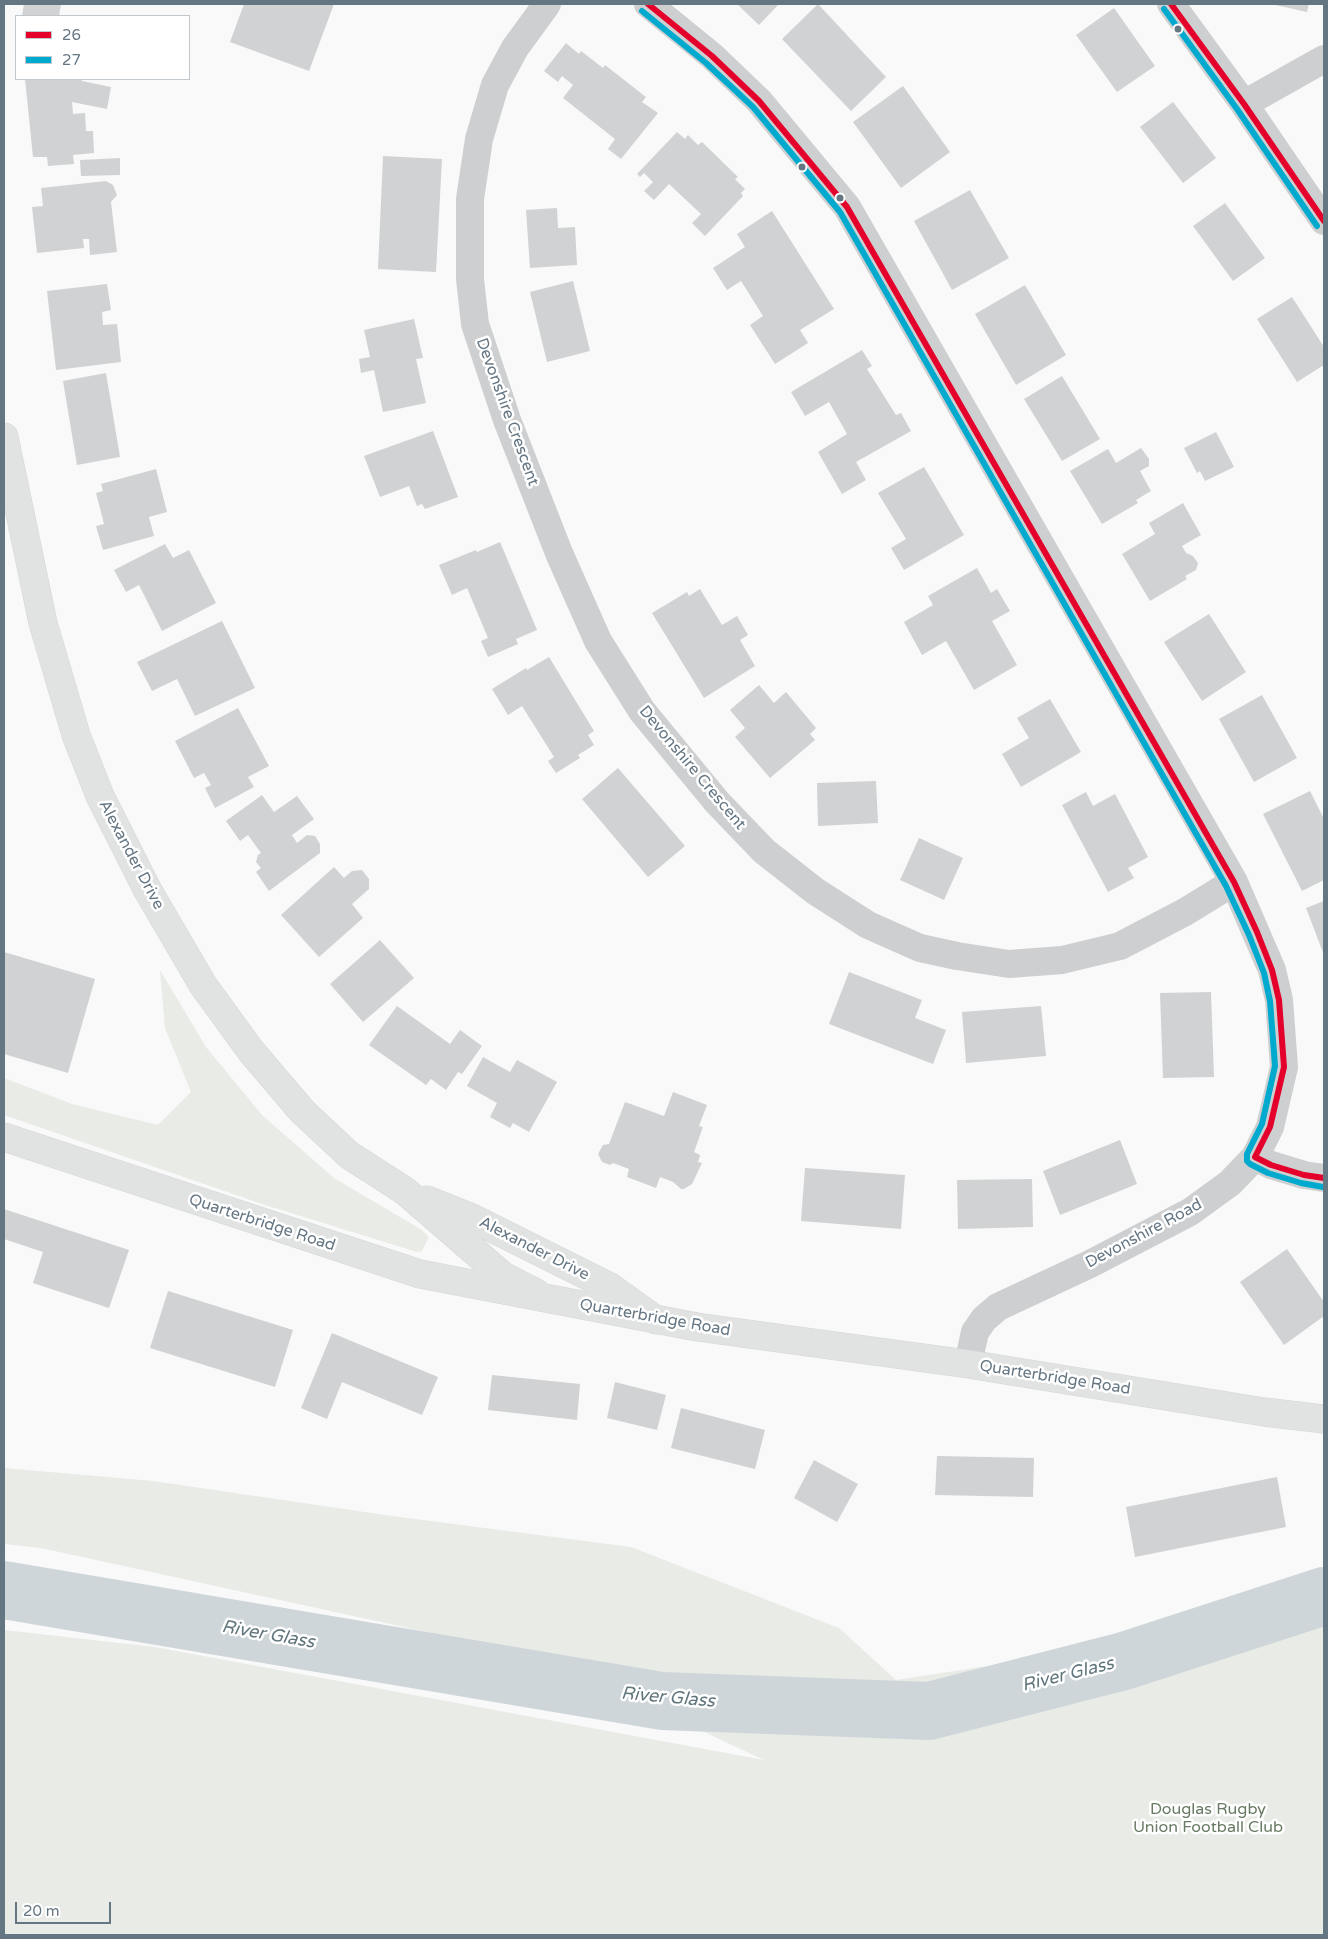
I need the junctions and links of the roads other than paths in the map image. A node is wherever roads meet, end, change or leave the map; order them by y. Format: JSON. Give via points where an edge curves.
{"nodes":[{"id":1,"x":547,"y":4,"type":"edge"},
{"id":2,"x":648,"y":4,"type":"edge"},
{"id":3,"x":1171,"y":4,"type":"edge"},
{"id":4,"x":1324,"y":59,"type":"edge"},
{"id":5,"x":1244,"y":104,"type":"junction"},
{"id":6,"x":1324,"y":221,"type":"edge"},
{"id":7,"x":4,"y":437,"type":"edge"},
{"id":8,"x":1234,"y":882,"type":"junction"},
{"id":9,"x":4,"y":1138,"type":"edge"},
{"id":10,"x":1255,"y":1157,"type":"junction"},
{"id":11,"x":1324,"y":1178,"type":"edge"},
{"id":12,"x":405,"y":1191,"type":"junction"},
{"id":13,"x":545,"y":1299,"type":"junction"},
{"id":14,"x":656,"y":1320,"type":"junction"},
{"id":15,"x":968,"y":1364,"type":"junction"},
{"id":16,"x":1324,"y":1419,"type":"edge"}],
"edges":[{"from":1,"to":8,"type":"street","name":"Devonshire Crescent","via":[[515,48],[495,84],[479,139],[470,199],[470,279],[475,324],[507,420],[559,553],[598,641],[642,711],[717,802],[764,851],[815,891],[868,925],[920,948],[1009,964],[1062,960],[1120,946]]},
{"from":2,"to":8,"type":"street","name":"Devonshire Road","via":[[712,56],[759,101],[847,206]]},
{"from":3,"to":5,"type":"street"},
{"from":4,"to":5,"type":"street"},
{"from":5,"to":6,"type":"street"},
{"from":7,"to":12,"type":"main road","name":"Alexander Drive","via":[[44,623],[76,735],[100,796],[147,889],[203,985],[251,1051],[302,1111],[349,1155]]},
{"from":8,"to":10,"type":"street","name":"Devonshire Road","via":[[1272,970],[1279,1000],[1282,1038],[1284,1067],[1270,1127]]},
{"from":9,"to":13,"type":"main road","name":"Quarterbridge Road","via":[[420,1274]]},
{"from":10,"to":11,"type":"street","via":[[1271,1165]]},
{"from":10,"to":15,"type":"street","name":"Devonshire Road","via":[[1230,1183],[1190,1212],[998,1308],[975,1332]]},
{"from":12,"to":13,"type":"main road","name":"Alexander Drive","via":[[503,1276]]},
{"from":12,"to":14,"type":"main road","name":"Alexander Drive","via":[[472,1218],[610,1288]]},
{"from":13,"to":14,"type":"main road","name":"Quarterbridge Road"},
{"from":14,"to":15,"type":"main road","name":"Quarterbridge Road"},
{"from":15,"to":16,"type":"main road","name":"Quarterbridge Road"}]}
